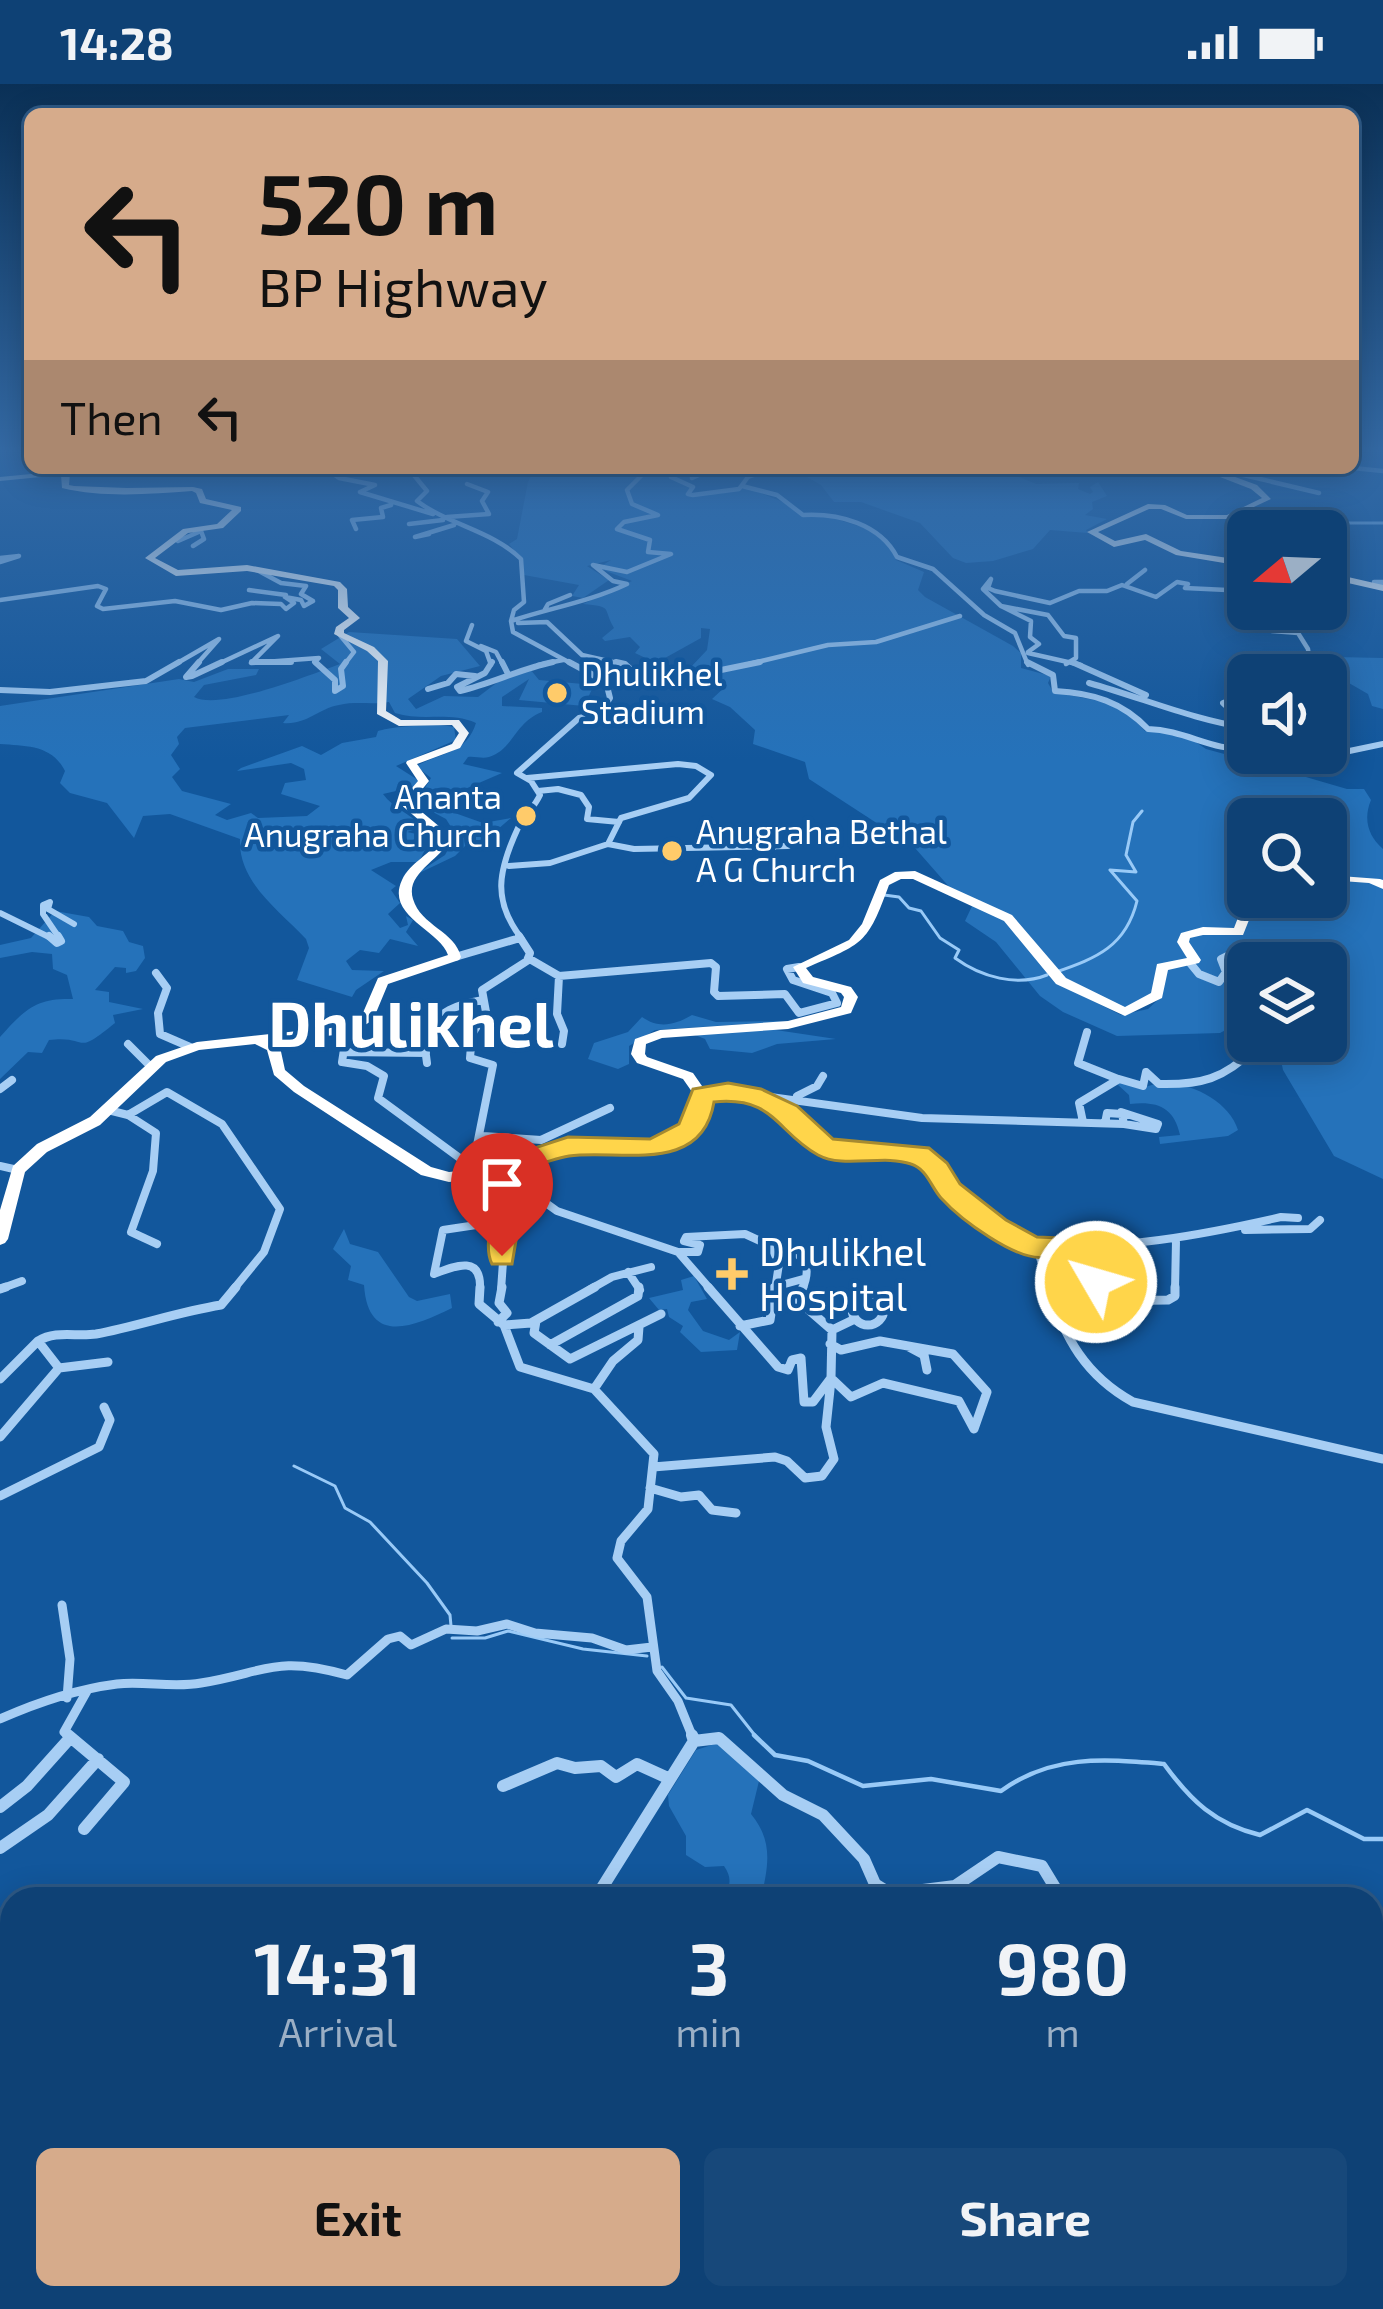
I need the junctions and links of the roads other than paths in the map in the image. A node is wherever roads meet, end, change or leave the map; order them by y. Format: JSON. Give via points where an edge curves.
{"nodes":[{"id":1,"x":157,"y":553,"type":"edge"},
{"id":2,"x":516,"y":553,"type":"edge"},
{"id":3,"x":658,"y":553,"type":"edge"},
{"id":4,"x":895,"y":553,"type":"edge"},
{"id":5,"x":1183,"y":553,"type":"edge"},
{"id":6,"x":1227,"y":557,"type":"edge"},
{"id":7,"x":255,"y":569,"type":"junction"},
{"id":8,"x":1145,"y":570,"type":"dead end"},
{"id":9,"x":1347,"y":579,"type":"edge"},
{"id":10,"x":1126,"y":585,"type":"junction"},
{"id":11,"x":1383,"y":585,"type":"edge"},
{"id":12,"x":1227,"y":589,"type":"edge"},
{"id":13,"x":249,"y":590,"type":"dead end"},
{"id":14,"x":570,"y":595,"type":"dead end"},
{"id":15,"x":287,"y":596,"type":"junction"},
{"id":16,"x":0,"y":600,"type":"edge"},
{"id":17,"x":1001,"y":606,"type":"junction"},
{"id":18,"x":544,"y":611,"type":"junction"},
{"id":19,"x":960,"y":616,"type":"dead end"},
{"id":20,"x":515,"y":621,"type":"junction"},
{"id":21,"x":472,"y":625,"type":"dead end"},
{"id":22,"x":339,"y":634,"type":"junction"},
{"id":23,"x":476,"y":644,"type":"dead end"},
{"id":24,"x":1027,"y":653,"type":"junction"},
{"id":25,"x":563,"y":660,"type":"junction"},
{"id":26,"x":1066,"y":664,"type":"junction"},
{"id":27,"x":507,"y":672,"type":"junction"},
{"id":28,"x":477,"y":677,"type":"junction"},
{"id":29,"x":1089,"y":683,"type":"dead end"},
{"id":30,"x":428,"y":689,"type":"dead end"},
{"id":31,"x":0,"y":690,"type":"edge"},
{"id":32,"x":1161,"y":700,"type":"dead end"},
{"id":33,"x":1227,"y":725,"type":"edge"},
{"id":34,"x":1382,"y":744,"type":"edge"},
{"id":35,"x":1347,"y":748,"type":"edge"},
{"id":36,"x":1227,"y":751,"type":"edge"},
{"id":37,"x":1347,"y":751,"type":"edge"},
{"id":38,"x":527,"y":778,"type":"junction"},
{"id":39,"x":568,"y":783,"type":"dead end"},
{"id":40,"x":558,"y":789,"type":"junction"},
{"id":41,"x":538,"y":791,"type":"junction"},
{"id":42,"x":619,"y":822,"type":"junction"},
{"id":43,"x":727,"y":831,"type":"dead end"},
{"id":44,"x":608,"y":844,"type":"junction"},
{"id":45,"x":788,"y":846,"type":"dead end"},
{"id":46,"x":774,"y":847,"type":"junction"},
{"id":47,"x":509,"y":866,"type":"junction"},
{"id":48,"x":1347,"y":880,"type":"edge"},
{"id":49,"x":1383,"y":885,"type":"edge"},
{"id":50,"x":0,"y":913,"type":"edge"},
{"id":51,"x":1244,"y":918,"type":"edge"},
{"id":52,"x":74,"y":924,"type":"dead end"},
{"id":53,"x":520,"y":938,"type":"junction"},
{"id":54,"x":1227,"y":956,"type":"edge"},
{"id":55,"x":455,"y":957,"type":"junction"},
{"id":56,"x":529,"y":958,"type":"junction"},
{"id":57,"x":1190,"y":963,"type":"junction"},
{"id":58,"x":799,"y":968,"type":"junction"},
{"id":59,"x":156,"y":973,"type":"dead end"},
{"id":60,"x":559,"y":976,"type":"junction"},
{"id":61,"x":483,"y":1000,"type":"junction"},
{"id":62,"x":347,"y":1030,"type":"junction"},
{"id":63,"x":1087,"y":1033,"type":"dead end"},
{"id":64,"x":296,"y":1036,"type":"junction"},
{"id":65,"x":239,"y":1041,"type":"junction"},
{"id":66,"x":562,"y":1044,"type":"dead end"},
{"id":67,"x":128,"y":1045,"type":"dead end"},
{"id":68,"x":190,"y":1047,"type":"junction"},
{"id":69,"x":344,"y":1052,"type":"junction"},
{"id":70,"x":426,"y":1052,"type":"junction"},
{"id":71,"x":274,"y":1053,"type":"junction"},
{"id":72,"x":373,"y":1055,"type":"junction"},
{"id":73,"x":1242,"y":1062,"type":"edge"},
{"id":74,"x":427,"y":1063,"type":"dead end"},
{"id":75,"x":367,"y":1066,"type":"junction"},
{"id":76,"x":151,"y":1067,"type":"junction"},
{"id":77,"x":823,"y":1076,"type":"dead end"},
{"id":78,"x":1119,"y":1079,"type":"junction"},
{"id":79,"x":12,"y":1080,"type":"dead end"},
{"id":80,"x":0,"y":1089,"type":"edge"},
{"id":81,"x":702,"y":1095,"type":"junction"},
{"id":82,"x":752,"y":1095,"type":"junction"},
{"id":83,"x":793,"y":1098,"type":"junction"},
{"id":84,"x":610,"y":1108,"type":"dead end"},
{"id":85,"x":107,"y":1109,"type":"junction"},
{"id":86,"x":1119,"y":1112,"type":"junction"},
{"id":87,"x":128,"y":1115,"type":"junction"},
{"id":88,"x":1082,"y":1122,"type":"junction"},
{"id":89,"x":1105,"y":1123,"type":"junction"},
{"id":90,"x":1124,"y":1124,"type":"junction"},
{"id":91,"x":483,"y":1136,"type":"junction"},
{"id":92,"x":474,"y":1160,"type":"junction"},
{"id":93,"x":0,"y":1166,"type":"edge"},
{"id":94,"x":18,"y":1170,"type":"junction"},
{"id":95,"x":495,"y":1171,"type":"junction"},
{"id":96,"x":1298,"y":1218,"type":"dead end"},
{"id":97,"x":506,"y":1220,"type":"junction"},
{"id":98,"x":1320,"y":1220,"type":"dead end"},
{"id":99,"x":1232,"y":1230,"type":"junction"},
{"id":100,"x":0,"y":1239,"type":"edge"},
{"id":101,"x":1176,"y":1241,"type":"junction"},
{"id":102,"x":157,"y":1244,"type":"dead end"},
{"id":103,"x":1051,"y":1246,"type":"junction"},
{"id":104,"x":1127,"y":1246,"type":"junction"},
{"id":105,"x":1034,"y":1248,"type":"junction"},
{"id":106,"x":678,"y":1252,"type":"junction"},
{"id":107,"x":779,"y":1264,"type":"junction"},
{"id":108,"x":651,"y":1267,"type":"dead end"},
{"id":109,"x":628,"y":1272,"type":"junction"},
{"id":110,"x":802,"y":1280,"type":"junction"},
{"id":111,"x":22,"y":1281,"type":"dead end"},
{"id":112,"x":1085,"y":1283,"type":"junction"},
{"id":113,"x":775,"y":1287,"type":"junction"},
{"id":114,"x":0,"y":1289,"type":"edge"},
{"id":115,"x":776,"y":1300,"type":"junction"},
{"id":116,"x":797,"y":1304,"type":"junction"},
{"id":117,"x":661,"y":1314,"type":"dead end"},
{"id":118,"x":855,"y":1319,"type":"dead end"},
{"id":119,"x":536,"y":1320,"type":"junction"},
{"id":120,"x":501,"y":1323,"type":"junction"},
{"id":121,"x":740,"y":1326,"type":"junction"},
{"id":122,"x":639,"y":1327,"type":"junction"},
{"id":123,"x":832,"y":1330,"type":"junction"},
{"id":124,"x":38,"y":1341,"type":"junction"},
{"id":125,"x":828,"y":1343,"type":"junction"},
{"id":126,"x":550,"y":1345,"type":"junction"},
{"id":127,"x":908,"y":1346,"type":"junction"},
{"id":128,"x":108,"y":1362,"type":"dead end"},
{"id":129,"x":58,"y":1368,"type":"junction"},
{"id":130,"x":927,"y":1370,"type":"dead end"},
{"id":131,"x":831,"y":1378,"type":"junction"},
{"id":132,"x":0,"y":1379,"type":"edge"},
{"id":133,"x":594,"y":1389,"type":"junction"},
{"id":134,"x":104,"y":1407,"type":"dead end"},
{"id":135,"x":0,"y":1437,"type":"edge"},
{"id":136,"x":1383,"y":1459,"type":"edge"},
{"id":137,"x":653,"y":1467,"type":"junction"},
{"id":138,"x":650,"y":1488,"type":"junction"},
{"id":139,"x":0,"y":1496,"type":"edge"},
{"id":140,"x":736,"y":1513,"type":"dead end"},
{"id":141,"x":62,"y":1605,"type":"dead end"},
{"id":142,"x":653,"y":1653,"type":"junction"},
{"id":143,"x":87,"y":1691,"type":"junction"},
{"id":144,"x":67,"y":1698,"type":"junction"},
{"id":145,"x":0,"y":1719,"type":"edge"},
{"id":146,"x":70,"y":1738,"type":"junction"},
{"id":147,"x":694,"y":1741,"type":"junction"},
{"id":148,"x":98,"y":1759,"type":"junction"},
{"id":149,"x":670,"y":1779,"type":"junction"},
{"id":150,"x":503,"y":1786,"type":"dead end"},
{"id":151,"x":0,"y":1807,"type":"edge"},
{"id":152,"x":84,"y":1828,"type":"dead end"},
{"id":153,"x":0,"y":1848,"type":"edge"},
{"id":154,"x":602,"y":1887,"type":"edge"},
{"id":155,"x":879,"y":1887,"type":"edge"},
{"id":156,"x":947,"y":1887,"type":"edge"},
{"id":157,"x":1055,"y":1887,"type":"edge"}],
"edges":[{"from":1,"to":7,"type":"highway","via":[[149,557],[181,573]]},
{"from":2,"to":20,"type":"street","via":[[524,602]]},
{"from":3,"to":18,"type":"street","via":[[671,554],[626,572],[593,565],[627,584]]},
{"from":4,"to":24,"type":"street","via":[[933,569],[982,614],[1003,622]]},
{"from":5,"to":6,"type":"highway"},
{"from":7,"to":15,"type":"street","via":[[306,586],[301,594],[313,602]]},
{"from":7,"to":22,"type":"highway","via":[[337,584],[343,608],[356,618]]},
{"from":8,"to":10,"type":"street"},
{"from":9,"to":11,"type":"highway"},
{"from":10,"to":12,"type":"street","via":[[1156,597],[1178,582]]},
{"from":10,"to":17,"type":"street","via":[[1079,591],[1055,604],[995,591],[991,579],[983,589]]},
{"from":13,"to":15,"type":"street"},
{"from":14,"to":18,"type":"street"},
{"from":15,"to":16,"type":"street","via":[[294,603],[286,609],[252,603],[221,610],[175,601],[103,609],[97,606],[106,589],[98,586]]},
{"from":17,"to":24,"type":"street","via":[[1031,620],[1030,637],[1039,644]]},
{"from":17,"to":26,"type":"street","via":[[1048,615],[1077,639],[1076,658]]},
{"from":18,"to":20,"type":"street"},
{"from":19,"to":20,"type":"street","via":[[908,626],[881,641],[827,643],[648,685],[625,664],[582,655],[548,622]]},
{"from":20,"to":25,"type":"street","via":[[517,633]]},
{"from":21,"to":28,"type":"street","via":[[466,641],[492,663]]},
{"from":22,"to":31,"type":"street","via":[[354,652],[335,691],[319,658],[251,663],[278,635],[189,677],[219,639],[146,681]]},
{"from":22,"to":55,"type":"highway","via":[[382,658],[384,716],[462,728],[456,746],[411,764],[424,781],[405,803],[446,837],[408,877],[405,891],[421,926],[450,943]]},
{"from":23,"to":27,"type":"street","via":[[496,652]]},
{"from":24,"to":26,"type":"street"},
{"from":24,"to":36,"type":"street","via":[[1030,666],[1054,676],[1055,691],[1126,706],[1148,729],[1186,733]]},
{"from":25,"to":27,"type":"street"},
{"from":25,"to":38,"type":"street","via":[[606,682],[610,698],[517,773]]},
{"from":26,"to":32,"type":"street"},
{"from":27,"to":28,"type":"street","via":[[458,688]]},
{"from":28,"to":30,"type":"street","via":[[458,673]]},
{"from":29,"to":33,"type":"street"},
{"from":34,"to":35,"type":"street"},
{"from":34,"to":37,"type":"street"},
{"from":38,"to":41,"type":"street"},
{"from":38,"to":42,"type":"street","via":[[678,764],[711,775],[694,795]]},
{"from":39,"to":40,"type":"street"},
{"from":40,"to":41,"type":"street"},
{"from":40,"to":42,"type":"street","via":[[584,797],[586,819]]},
{"from":41,"to":47,"type":"street"},
{"from":42,"to":44,"type":"street"},
{"from":43,"to":46,"type":"street","via":[[773,837]]},
{"from":44,"to":46,"type":"street"},
{"from":44,"to":47,"type":"street"},
{"from":45,"to":46,"type":"street"},
{"from":47,"to":53,"type":"street","via":[[500,902]]},
{"from":48,"to":49,"type":"highway"},
{"from":50,"to":52,"type":"street","via":[[57,943],[43,905],[50,902],[48,909]]},
{"from":51,"to":57,"type":"highway","via":[[1239,932],[1185,936],[1195,957]]},
{"from":53,"to":55,"type":"street"},
{"from":53,"to":56,"type":"street"},
{"from":54,"to":57,"type":"street","via":[[1219,982]]},
{"from":55,"to":62,"type":"highway","via":[[383,981],[368,1016]]},
{"from":56,"to":60,"type":"street"},
{"from":56,"to":61,"type":"street","via":[[482,990]]},
{"from":57,"to":58,"type":"highway","via":[[1162,967],[1156,995],[1120,1011],[1061,981],[1008,918],[906,874],[882,886],[859,938]]},
{"from":58,"to":60,"type":"street","via":[[788,974],[832,993],[837,1003],[800,1013],[784,994],[718,996],[711,963]]},
{"from":58,"to":81,"type":"highway","via":[[808,980],[846,990],[846,1010],[640,1042],[642,1060],[688,1076]]},
{"from":59,"to":68,"type":"street","via":[[167,992],[160,1034]]},
{"from":60,"to":66,"type":"street"},
{"from":61,"to":70,"type":"street","via":[[455,1002],[431,1022],[423,1033]]},
{"from":61,"to":91,"type":"street","via":[[470,1058],[493,1065]]},
{"from":62,"to":64,"type":"highway"},
{"from":62,"to":69,"type":"street"},
{"from":63,"to":78,"type":"street","via":[[1078,1063]]},
{"from":64,"to":65,"type":"highway"},
{"from":64,"to":71,"type":"highway"},
{"from":65,"to":68,"type":"highway"},
{"from":65,"to":71,"type":"highway","via":[[266,1043]]},
{"from":67,"to":76,"type":"street"},
{"from":68,"to":76,"type":"highway"},
{"from":69,"to":72,"type":"street"},
{"from":69,"to":75,"type":"street","via":[[343,1062]]},
{"from":70,"to":72,"type":"street"},
{"from":70,"to":74,"type":"street"},
{"from":71,"to":95,"type":"highway","via":[[283,1077],[426,1172],[458,1178]]},
{"from":72,"to":75,"type":"street"},
{"from":73,"to":78,"type":"street","via":[[1230,1075],[1193,1087],[1159,1084],[1146,1072],[1143,1086]]},
{"from":75,"to":92,"type":"street","via":[[384,1076],[378,1098],[461,1159]]},
{"from":76,"to":85,"type":"highway"},
{"from":77,"to":83,"type":"street"},
{"from":78,"to":88,"type":"street","via":[[1079,1103]]},
{"from":79,"to":80,"type":"street"},
{"from":81,"to":82,"type":"street"},
{"from":81,"to":95,"type":"highway","via":[[695,1122],[663,1146],[568,1147]]},
{"from":82,"to":83,"type":"street"},
{"from":82,"to":105,"type":"street","via":[[788,1112],[826,1148],[920,1155],[958,1198]]},
{"from":83,"to":88,"type":"street","via":[[922,1118]]},
{"from":84,"to":91,"type":"street","via":[[541,1140]]},
{"from":85,"to":87,"type":"street"},
{"from":85,"to":94,"type":"highway"},
{"from":86,"to":89,"type":"street","via":[[1107,1113]]},
{"from":86,"to":90,"type":"street"},
{"from":86,"to":90,"type":"street","via":[[1158,1124]]},
{"from":87,"to":102,"type":"street","via":[[156,1132],[147,1194],[131,1234]]},
{"from":87,"to":124,"type":"street","via":[[167,1092],[222,1124],[280,1209],[264,1252],[221,1305]]},
{"from":88,"to":89,"type":"street"},
{"from":89,"to":90,"type":"street"},
{"from":91,"to":92,"type":"street"},
{"from":92,"to":95,"type":"street"},
{"from":93,"to":94,"type":"street"},
{"from":94,"to":100,"type":"highway"},
{"from":95,"to":97,"type":"street","via":[[512,1207]]},
{"from":95,"to":106,"type":"street","via":[[557,1211]]},
{"from":96,"to":99,"type":"street"},
{"from":97,"to":120,"type":"street"},
{"from":97,"to":120,"type":"street","via":[[443,1230],[432,1271],[476,1267],[479,1304]]},
{"from":98,"to":99,"type":"street","via":[[1310,1229]]},
{"from":99,"to":101,"type":"street"},
{"from":101,"to":104,"type":"street"},
{"from":101,"to":112,"type":"street","via":[[1173,1298],[1096,1301]]},
{"from":103,"to":104,"type":"street"},
{"from":103,"to":105,"type":"street"},
{"from":103,"to":112,"type":"street"},
{"from":104,"to":112,"type":"street","via":[[1141,1282]]},
{"from":105,"to":136,"type":"street","via":[[1057,1315],[1103,1385],[1151,1409]]},
{"from":106,"to":107,"type":"street","via":[[698,1252],[686,1237],[745,1234],[771,1246]]},
{"from":106,"to":121,"type":"street"},
{"from":107,"to":110,"type":"street","via":[[782,1249],[795,1247],[807,1262]]},
{"from":107,"to":113,"type":"street"},
{"from":108,"to":109,"type":"street"},
{"from":109,"to":119,"type":"street"},
{"from":109,"to":126,"type":"street","via":[[640,1295]]},
{"from":110,"to":113,"type":"street"},
{"from":110,"to":116,"type":"street"},
{"from":111,"to":114,"type":"street"},
{"from":113,"to":115,"type":"street"},
{"from":115,"to":116,"type":"street"},
{"from":115,"to":121,"type":"street","via":[[770,1320]]},
{"from":116,"to":123,"type":"street"},
{"from":117,"to":122,"type":"street"},
{"from":118,"to":123,"type":"street"},
{"from":119,"to":120,"type":"street"},
{"from":119,"to":126,"type":"street","via":[[534,1333]]},
{"from":120,"to":133,"type":"street","via":[[520,1367]]},
{"from":121,"to":131,"type":"street","via":[[782,1370],[801,1358],[804,1402]]},
{"from":122,"to":126,"type":"street","via":[[577,1358]]},
{"from":122,"to":133,"type":"street","via":[[638,1340]]},
{"from":123,"to":125,"type":"street"},
{"from":124,"to":129,"type":"street"},
{"from":124,"to":132,"type":"street"},
{"from":125,"to":127,"type":"street","via":[[841,1350],[880,1341]]},
{"from":125,"to":131,"type":"street"},
{"from":127,"to":130,"type":"street","via":[[923,1355]]},
{"from":127,"to":131,"type":"street","via":[[953,1354],[987,1392],[974,1429],[959,1401],[883,1383],[851,1397]]},
{"from":128,"to":129,"type":"street"},
{"from":129,"to":135,"type":"street"},
{"from":131,"to":137,"type":"street","via":[[826,1426],[834,1459],[822,1476],[805,1478],[778,1457],[678,1472]]},
{"from":133,"to":137,"type":"street","via":[[648,1442]]},
{"from":134,"to":139,"type":"street","via":[[110,1420],[99,1448]]},
{"from":137,"to":138,"type":"street"},
{"from":138,"to":140,"type":"street"},
{"from":138,"to":142,"type":"street","via":[[644,1517],[617,1548],[624,1571],[647,1597]]},
{"from":141,"to":144,"type":"street"},
{"from":142,"to":143,"type":"street","via":[[499,1624],[446,1629],[411,1645],[396,1636],[347,1675],[276,1665],[199,1684]]},
{"from":142,"to":147,"type":"street"},
{"from":143,"to":144,"type":"street"},
{"from":143,"to":146,"type":"street","via":[[65,1729]]},
{"from":144,"to":145,"type":"street"},
{"from":146,"to":148,"type":"street"},
{"from":146,"to":151,"type":"street"},
{"from":147,"to":149,"type":"street"},
{"from":147,"to":155,"type":"street","via":[[719,1738],[783,1795],[824,1816]]},
{"from":148,"to":152,"type":"street","via":[[124,1782]]},
{"from":148,"to":153,"type":"street","via":[[49,1815]]},
{"from":149,"to":150,"type":"street","via":[[638,1764],[616,1777],[601,1766],[556,1763]]},
{"from":149,"to":154,"type":"street"},
{"from":156,"to":157,"type":"street","via":[[1005,1857],[1042,1866]]}]}
